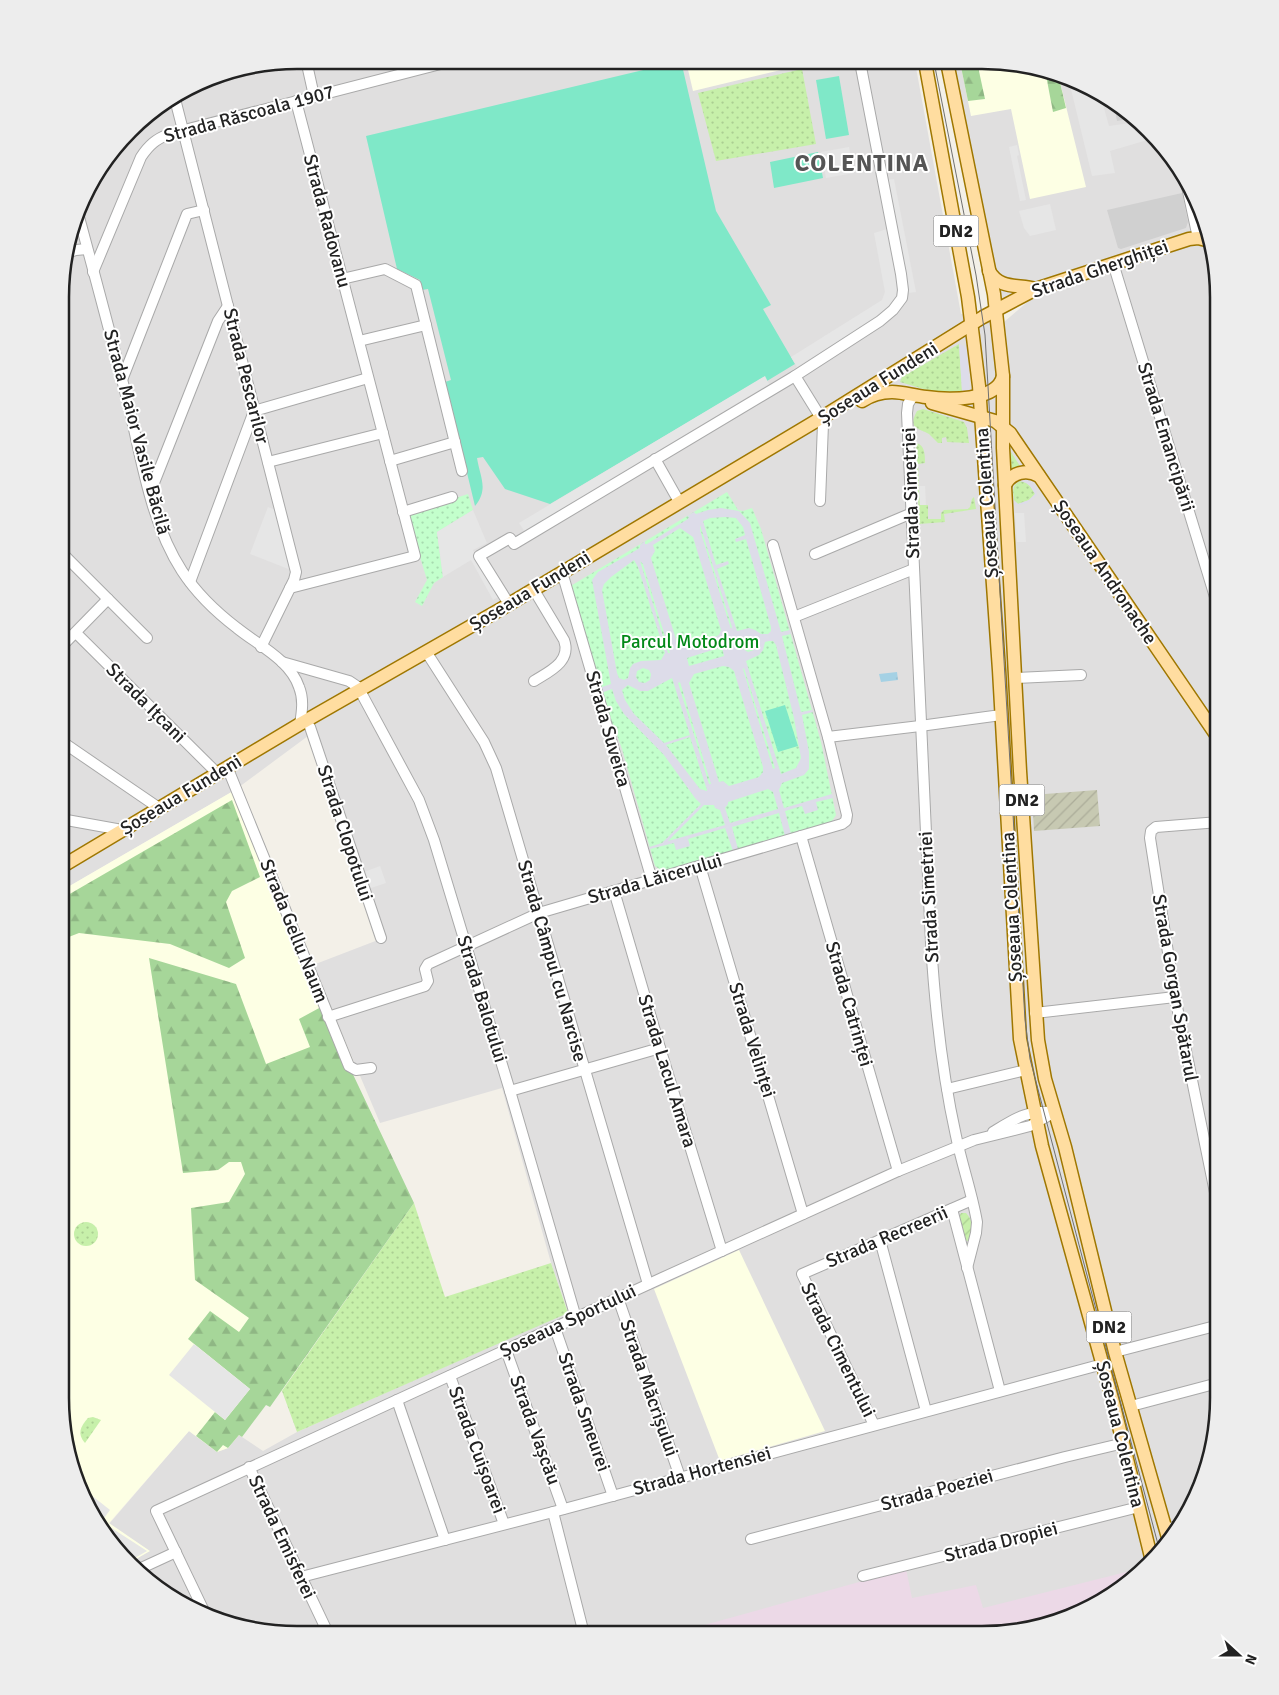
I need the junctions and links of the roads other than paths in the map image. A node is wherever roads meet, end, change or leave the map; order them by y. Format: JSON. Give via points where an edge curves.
{"nodes":[{"id":1,"x":308,"y":69,"type":"edge"},
{"id":2,"x":402,"y":69,"type":"edge"},
{"id":3,"x":861,"y":69,"type":"edge"},
{"id":4,"x":926,"y":69,"type":"edge"},
{"id":5,"x":948,"y":69,"type":"edge"},
{"id":6,"x":314,"y":96,"type":"junction"},
{"id":7,"x":296,"y":101,"type":"junction"},
{"id":8,"x":176,"y":103,"type":"edge"},
{"id":9,"x":184,"y":130,"type":"junction"},
{"id":10,"x":204,"y":210,"type":"junction"},
{"id":11,"x":1197,"y":221,"type":"edge"},
{"id":12,"x":81,"y":224,"type":"edge"},
{"id":13,"x":1202,"y":239,"type":"edge"},
{"id":14,"x":88,"y":249,"type":"junction"},
{"id":15,"x":74,"y":251,"type":"edge"},
{"id":16,"x":1114,"y":263,"type":"junction"},
{"id":17,"x":988,"y":269,"type":"junction"},
{"id":18,"x":93,"y":272,"type":"junction"},
{"id":19,"x":342,"y":279,"type":"junction"},
{"id":20,"x":1036,"y":289,"type":"junction"},
{"id":21,"x":228,"y":306,"type":"junction"},
{"id":22,"x":996,"y":309,"type":"junction"},
{"id":23,"x":972,"y":324,"type":"junction"},
{"id":24,"x":426,"y":325,"type":"junction"},
{"id":25,"x":359,"y":341,"type":"junction"},
{"id":26,"x":896,"y":372,"type":"junction"},
{"id":27,"x":795,"y":376,"type":"junction"},
{"id":28,"x":1003,"y":376,"type":"junction"},
{"id":29,"x":368,"y":378,"type":"junction"},
{"id":30,"x":122,"y":380,"type":"junction"},
{"id":31,"x":908,"y":394,"type":"junction"},
{"id":32,"x":979,"y":395,"type":"junction"},
{"id":33,"x":254,"y":411,"type":"junction"},
{"id":34,"x":981,"y":417,"type":"junction"},
{"id":35,"x":822,"y":421,"type":"junction"},
{"id":36,"x":1003,"y":426,"type":"junction"},
{"id":37,"x":383,"y":433,"type":"junction"},
{"id":38,"x":455,"y":442,"type":"junction"},
{"id":39,"x":658,"y":457,"type":"junction"},
{"id":40,"x":390,"y":461,"type":"junction"},
{"id":41,"x":268,"y":462,"type":"junction"},
{"id":42,"x":462,"y":471,"type":"dead end"},
{"id":43,"x":1039,"y":476,"type":"junction"},
{"id":44,"x":1005,"y":486,"type":"junction"},
{"id":45,"x":150,"y":493,"type":"junction"},
{"id":46,"x":452,"y":497,"type":"dead end"},
{"id":47,"x":820,"y":502,"type":"dead end"},
{"id":48,"x":678,"y":504,"type":"junction"},
{"id":49,"x":403,"y":512,"type":"junction"},
{"id":50,"x":912,"y":514,"type":"junction"},
{"id":51,"x":773,"y":546,"type":"dead end"},
{"id":52,"x":815,"y":554,"type":"dead end"},
{"id":53,"x":69,"y":561,"type":"edge"},
{"id":54,"x":914,"y":569,"type":"junction"},
{"id":55,"x":564,"y":579,"type":"junction"},
{"id":56,"x":1210,"y":580,"type":"edge"},
{"id":57,"x":190,"y":582,"type":"junction"},
{"id":58,"x":290,"y":588,"type":"junction"},
{"id":59,"x":537,"y":595,"type":"junction"},
{"id":60,"x":108,"y":599,"type":"junction"},
{"id":61,"x":509,"y":604,"type":"junction"},
{"id":62,"x":794,"y":617,"type":"junction"},
{"id":63,"x":76,"y":633,"type":"junction"},
{"id":64,"x":147,"y":638,"type":"dead end"},
{"id":65,"x":69,"y":640,"type":"edge"},
{"id":66,"x":261,"y":647,"type":"junction"},
{"id":67,"x":428,"y":655,"type":"junction"},
{"id":68,"x":282,"y":662,"type":"junction"},
{"id":69,"x":1081,"y":675,"type":"dead end"},
{"id":70,"x":1016,"y":678,"type":"junction"},
{"id":71,"x":534,"y":681,"type":"dead end"},
{"id":72,"x":363,"y":693,"type":"junction"},
{"id":73,"x":1001,"y":715,"type":"junction"},
{"id":74,"x":305,"y":726,"type":"junction"},
{"id":75,"x":920,"y":726,"type":"junction"},
{"id":76,"x":1210,"y":726,"type":"edge"},
{"id":77,"x":828,"y":737,"type":"junction"},
{"id":78,"x":69,"y":746,"type":"edge"},
{"id":79,"x":224,"y":774,"type":"junction"},
{"id":80,"x":159,"y":808,"type":"junction"},
{"id":81,"x":69,"y":820,"type":"edge"},
{"id":82,"x":1210,"y":823,"type":"edge"},
{"id":83,"x":122,"y":830,"type":"junction"},
{"id":84,"x":801,"y":836,"type":"junction"},
{"id":85,"x":69,"y":862,"type":"edge"},
{"id":86,"x":700,"y":866,"type":"junction"},
{"id":87,"x":69,"y":870,"type":"edge"},
{"id":88,"x":652,"y":880,"type":"junction"},
{"id":89,"x":614,"y":891,"type":"junction"},
{"id":90,"x":539,"y":913,"type":"junction"},
{"id":91,"x":381,"y":938,"type":"dead end"},
{"id":92,"x":466,"y":946,"type":"junction"},
{"id":93,"x":1175,"y":997,"type":"junction"},
{"id":94,"x":1035,"y":1013,"type":"junction"},
{"id":95,"x":328,"y":1017,"type":"junction"},
{"id":96,"x":660,"y":1048,"type":"junction"},
{"id":97,"x":371,"y":1068,"type":"dead end"},
{"id":98,"x":584,"y":1070,"type":"junction"},
{"id":99,"x":1026,"y":1070,"type":"junction"},
{"id":100,"x":947,"y":1089,"type":"junction"},
{"id":101,"x":510,"y":1091,"type":"junction"},
{"id":102,"x":1054,"y":1112,"type":"junction"},
{"id":103,"x":1036,"y":1117,"type":"junction"},
{"id":104,"x":958,"y":1146,"type":"junction"},
{"id":105,"x":1210,"y":1168,"type":"edge"},
{"id":106,"x":898,"y":1172,"type":"junction"},
{"id":107,"x":972,"y":1200,"type":"junction"},
{"id":108,"x":952,"y":1209,"type":"junction"},
{"id":109,"x":804,"y":1214,"type":"junction"},
{"id":110,"x":880,"y":1240,"type":"junction"},
{"id":111,"x":722,"y":1251,"type":"junction"},
{"id":112,"x":967,"y":1268,"type":"junction"},
{"id":113,"x":802,"y":1274,"type":"joint"},
{"id":114,"x":648,"y":1284,"type":"junction"},
{"id":115,"x":618,"y":1298,"type":"junction"},
{"id":116,"x":576,"y":1318,"type":"junction"},
{"id":117,"x":1210,"y":1327,"type":"edge"},
{"id":118,"x":555,"y":1328,"type":"junction"},
{"id":119,"x":506,"y":1350,"type":"junction"},
{"id":120,"x":1115,"y":1352,"type":"junction"},
{"id":121,"x":1103,"y":1364,"type":"junction"},
{"id":122,"x":450,"y":1376,"type":"junction"},
{"id":123,"x":1210,"y":1385,"type":"edge"},
{"id":124,"x":1000,"y":1391,"type":"junction"},
{"id":125,"x":397,"y":1400,"type":"junction"},
{"id":126,"x":1131,"y":1406,"type":"junction"},
{"id":127,"x":926,"y":1411,"type":"junction"},
{"id":128,"x":874,"y":1425,"type":"junction"},
{"id":129,"x":1124,"y":1443,"type":"junction"},
{"id":130,"x":249,"y":1467,"type":"junction"},
{"id":131,"x":680,"y":1477,"type":"junction"},
{"id":132,"x":612,"y":1496,"type":"junction"},
{"id":133,"x":1139,"y":1507,"type":"junction"},
{"id":134,"x":558,"y":1511,"type":"junction"},
{"id":135,"x":504,"y":1524,"type":"junction"},
{"id":136,"x":1166,"y":1533,"type":"edge"},
{"id":137,"x":751,"y":1539,"type":"dead end"},
{"id":138,"x":445,"y":1540,"type":"junction"},
{"id":139,"x":176,"y":1552,"type":"junction"},
{"id":140,"x":1150,"y":1552,"type":"edge"},
{"id":141,"x":144,"y":1567,"type":"edge"},
{"id":142,"x":863,"y":1576,"type":"dead end"},
{"id":143,"x":302,"y":1578,"type":"junction"},
{"id":144,"x":201,"y":1605,"type":"edge"},
{"id":145,"x":325,"y":1626,"type":"edge"},
{"id":146,"x":582,"y":1626,"type":"edge"}],
"edges":[{"from":1,"to":6,"type":"street"},
{"from":2,"to":6,"type":"street","name":"Strada Răscoala 1907"},
{"from":3,"to":27,"type":"street","via":[[903,294],[897,305],[880,321]]},
{"from":4,"to":23,"type":"main road","name":"Șoseaua Colentina","number":"DN2"},
{"from":5,"to":17,"type":"main road","name":"Șoseaua Colentina","number":"DN2"},
{"from":6,"to":7,"type":"street","name":"Strada Răscoala 1907"},
{"from":7,"to":9,"type":"street","name":"Strada Răscoala 1907"},
{"from":7,"to":19,"type":"street","name":"Strada Radovanu"},
{"from":8,"to":9,"type":"street","name":"Strada Pescarilor"},
{"from":9,"to":10,"type":"street","name":"Strada Pescarilor"},
{"from":9,"to":18,"type":"street","name":"Strada Răscoala 1907","via":[[157,138],[141,156]]},
{"from":10,"to":21,"type":"street","name":"Strada Pescarilor"},
{"from":10,"to":30,"type":"street","via":[[187,214]]},
{"from":11,"to":13,"type":"street"},
{"from":12,"to":14,"type":"street","name":"Strada Maior Vasile Băcilă"},
{"from":13,"to":16,"type":"main road","name":"Strada Gherghiței","via":[[1178,242]]},
{"from":14,"to":15,"type":"street"},
{"from":14,"to":18,"type":"street","name":"Strada Maior Vasile Băcilă"},
{"from":16,"to":20,"type":"main road","name":"Strada Gherghiței"},
{"from":16,"to":56,"type":"street","name":"Strada Emancipării"},
{"from":17,"to":20,"type":"main road","via":[[995,279],[1004,284]]},
{"from":17,"to":22,"type":"main road","name":"Șoseaua Colentina","number":"DN2"},
{"from":18,"to":30,"type":"street","name":"Strada Maior Vasile Băcilă"},
{"from":19,"to":24,"type":"street","via":[[385,269],[396,274],[416,285]]},
{"from":19,"to":25,"type":"street","name":"Strada Radovanu"},
{"from":20,"to":22,"type":"main road","name":"Strada Gherghiței"},
{"from":21,"to":33,"type":"street","name":"Strada Pescarilor"},
{"from":21,"to":45,"type":"street","via":[[218,321]]},
{"from":22,"to":23,"type":"main road","name":"Șoseaua Fundeni"},
{"from":22,"to":28,"type":"main road","name":"Șoseaua Colentina","number":"DN2"},
{"from":23,"to":26,"type":"main road","name":"Șoseaua Fundeni"},
{"from":23,"to":32,"type":"main road","name":"Șoseaua Colentina","number":"DN2"},
{"from":24,"to":25,"type":"street"},
{"from":24,"to":38,"type":"street"},
{"from":25,"to":29,"type":"street","name":"Strada Radovanu"},
{"from":26,"to":31,"type":"main road","via":[[895,386]]},
{"from":26,"to":35,"type":"main road","name":"Șoseaua Fundeni"},
{"from":27,"to":35,"type":"street"},
{"from":27,"to":39,"type":"street"},
{"from":28,"to":32,"type":"main road","via":[[997,388]]},
{"from":28,"to":36,"type":"main road","name":"Șoseaua Colentina","number":"DN2"},
{"from":29,"to":33,"type":"street"},
{"from":29,"to":37,"type":"street","name":"Strada Radovanu"},
{"from":30,"to":45,"type":"street","name":"Strada Maior Vasile Băcilă"},
{"from":31,"to":32,"type":"main road","name":"Șoseaua Fundeni","via":[[944,398]]},
{"from":31,"to":34,"type":"main road","name":"Șoseaua Fundeni"},
{"from":31,"to":35,"type":"main road","name":"Șoseaua Fundeni","via":[[887,392],[871,396]]},
{"from":31,"to":50,"type":"street","name":"Strada Simetriei"},
{"from":32,"to":34,"type":"main road","name":"Șoseaua Colentina","number":"DN2"},
{"from":33,"to":41,"type":"street","name":"Strada Pescarilor"},
{"from":33,"to":57,"type":"street"},
{"from":34,"to":36,"type":"main road","name":"Șoseaua Andronache"},
{"from":34,"to":73,"type":"main road","name":"Șoseaua Colentina","number":"DN2"},
{"from":35,"to":47,"type":"street"},
{"from":35,"to":48,"type":"main road","name":"Șoseaua Fundeni"},
{"from":35,"to":55,"type":"main road","name":"Șoseaua Fundeni"},
{"from":36,"to":43,"type":"main road","name":"Șoseaua Andronache"},
{"from":36,"to":44,"type":"main road","name":"Șoseaua Colentina","number":"DN2"},
{"from":37,"to":40,"type":"street","name":"Strada Radovanu"},
{"from":37,"to":41,"type":"street"},
{"from":38,"to":40,"type":"street"},
{"from":38,"to":42,"type":"street"},
{"from":39,"to":48,"type":"street"},
{"from":39,"to":61,"type":"street","via":[[514,544],[510,538],[479,556]]},
{"from":40,"to":49,"type":"street","name":"Strada Radovanu"},
{"from":41,"to":58,"type":"street","name":"Strada Pescarilor","via":[[296,572]]},
{"from":43,"to":44,"type":"main road","via":[[1020,473],[1012,476]]},
{"from":43,"to":76,"type":"main road","name":"Șoseaua Andronache"},
{"from":44,"to":70,"type":"main road","name":"Șoseaua Colentina","number":"DN2"},
{"from":45,"to":57,"type":"street","name":"Strada Maior Vasile Băcilă","via":[[168,546]]},
{"from":46,"to":49,"type":"street"},
{"from":48,"to":61,"type":"main road","name":"Șoseaua Fundeni"},
{"from":49,"to":58,"type":"street","name":"Strada Radovanu","via":[[415,556]]},
{"from":50,"to":52,"type":"street"},
{"from":50,"to":54,"type":"street","name":"Strada Simetriei"},
{"from":51,"to":62,"type":"street"},
{"from":53,"to":60,"type":"street"},
{"from":54,"to":62,"type":"street"},
{"from":54,"to":75,"type":"street","name":"Strada Simetriei"},
{"from":55,"to":59,"type":"main road","name":"Șoseaua Fundeni"},
{"from":55,"to":88,"type":"street","name":"Strada Suveica"},
{"from":57,"to":66,"type":"street","name":"Strada Maior Vasile Băcilă","via":[[216,611]]},
{"from":58,"to":66,"type":"street","name":"Strada Pescarilor"},
{"from":59,"to":67,"type":"main road","name":"Șoseaua Fundeni"},
{"from":59,"to":71,"type":"street","via":[[566,648],[557,667]]},
{"from":60,"to":63,"type":"street"},
{"from":60,"to":64,"type":"street"},
{"from":61,"to":67,"type":"main road","name":"Șoseaua Fundeni"},
{"from":62,"to":77,"type":"street"},
{"from":63,"to":65,"type":"street"},
{"from":63,"to":79,"type":"street","name":"Strada Ițcani"},
{"from":66,"to":68,"type":"street","name":"Strada Maior Vasile Băcilă"},
{"from":67,"to":72,"type":"main road","name":"Șoseaua Fundeni"},
{"from":67,"to":90,"type":"street","name":"Strada Câmpul cu Narcise","via":[[492,757]]},
{"from":68,"to":72,"type":"street","name":"Strada Maior Vasile Băcilă","via":[[349,681]]},
{"from":68,"to":74,"type":"street","name":"Strada Maior Vasile Băcilă","via":[[300,688]]},
{"from":69,"to":70,"type":"street"},
{"from":70,"to":94,"type":"main road","name":"Șoseaua Colentina","number":"DN2"},
{"from":72,"to":74,"type":"main road","name":"Șoseaua Fundeni"},
{"from":72,"to":92,"type":"street","name":"Strada Balotului","via":[[428,820]]},
{"from":73,"to":75,"type":"street"},
{"from":73,"to":99,"type":"main road","name":"Șoseaua Colentina","number":"DN2","via":[[1017,1006]]},
{"from":74,"to":79,"type":"main road","name":"Șoseaua Fundeni"},
{"from":74,"to":91,"type":"street","name":"Strada Clopotului"},
{"from":75,"to":77,"type":"street"},
{"from":75,"to":100,"type":"street","name":"Strada Simetriei","via":[[934,1002]]},
{"from":77,"to":84,"type":"street","name":"Strada Lăicerului","via":[[846,821]]},
{"from":78,"to":80,"type":"street"},
{"from":79,"to":80,"type":"main road","name":"Șoseaua Fundeni"},
{"from":79,"to":87,"type":"main road","name":"Șoseaua Fundeni"},
{"from":79,"to":95,"type":"street","name":"Strada Gellu Naum"},
{"from":80,"to":83,"type":"main road","name":"Șoseaua Fundeni"},
{"from":81,"to":83,"type":"street"},
{"from":82,"to":93,"type":"street","name":"Strada Gorgan Spătarul","via":[[1156,828],[1150,834]]},
{"from":83,"to":85,"type":"main road","name":"Șoseaua Fundeni"},
{"from":84,"to":86,"type":"street","name":"Strada Lăicerului"},
{"from":84,"to":106,"type":"street","name":"Strada Catrinței"},
{"from":86,"to":88,"type":"street","name":"Strada Lăicerului"},
{"from":86,"to":109,"type":"street","name":"Strada Velinței"},
{"from":88,"to":89,"type":"street","name":"Strada Lăicerului"},
{"from":89,"to":90,"type":"street","name":"Strada Lăicerului"},
{"from":89,"to":96,"type":"street","name":"Strada Lacul Amara"},
{"from":90,"to":92,"type":"street","name":"Strada Lăicerului"},
{"from":90,"to":98,"type":"street","name":"Strada Câmpul cu Narcise"},
{"from":92,"to":95,"type":"street","via":[[428,964],[425,986]]},
{"from":92,"to":101,"type":"street","name":"Strada Balotului"},
{"from":93,"to":94,"type":"street"},
{"from":93,"to":105,"type":"street","name":"Strada Gorgan Spătarul"},
{"from":94,"to":102,"type":"main road","name":"Șoseaua Colentina","number":"DN2","via":[[1040,1059]]},
{"from":95,"to":97,"type":"street","name":"Strada Gellu Naum","via":[[349,1066],[356,1070]]},
{"from":96,"to":98,"type":"street"},
{"from":96,"to":111,"type":"street","name":"Strada Lacul Amara"},
{"from":98,"to":101,"type":"street"},
{"from":98,"to":114,"type":"street","name":"Strada Câmpul cu Narcise"},
{"from":99,"to":100,"type":"street"},
{"from":99,"to":103,"type":"main road","name":"Șoseaua Colentina","number":"DN2"},
{"from":100,"to":104,"type":"street","name":"Strada Simetriei"},
{"from":101,"to":116,"type":"street","name":"Strada Balotului"},
{"from":102,"to":103,"type":"street","name":"Șoseaua Sportului"},
{"from":102,"to":120,"type":"main road","name":"Șoseaua Colentina","number":"DN2"},
{"from":103,"to":104,"type":"street","name":"Șoseaua Sportului","via":[[1027,1113],[983,1137]]},
{"from":103,"to":121,"type":"main road","name":"Șoseaua Colentina","number":"DN2"},
{"from":104,"to":106,"type":"street","name":"Șoseaua Sportului"},
{"from":104,"to":107,"type":"street","name":"Strada Simetriei"},
{"from":106,"to":109,"type":"street","name":"Șoseaua Sportului"},
{"from":107,"to":108,"type":"street","name":"Strada Recreerii"},
{"from":107,"to":112,"type":"street","name":"Strada Simetriei","via":[[976,1228]]},
{"from":108,"to":110,"type":"street","name":"Strada Recreerii"},
{"from":108,"to":112,"type":"street"},
{"from":109,"to":111,"type":"street","name":"Șoseaua Sportului"},
{"from":110,"to":113,"type":"street","name":"Strada Recreerii"},
{"from":110,"to":127,"type":"street"},
{"from":111,"to":114,"type":"street","name":"Șoseaua Sportului"},
{"from":112,"to":124,"type":"street","name":"Strada Simetriei"},
{"from":113,"to":128,"type":"street","name":"Strada Cimentului"},
{"from":114,"to":115,"type":"street","name":"Șoseaua Sportului"},
{"from":115,"to":116,"type":"street","name":"Șoseaua Sportului"},
{"from":115,"to":131,"type":"street","name":"Strada Măcrișului"},
{"from":116,"to":118,"type":"street","name":"Șoseaua Sportului"},
{"from":117,"to":120,"type":"street"},
{"from":118,"to":119,"type":"street","name":"Șoseaua Sportului"},
{"from":118,"to":132,"type":"street","name":"Strada Smeurei"},
{"from":119,"to":122,"type":"street","name":"Șoseaua Sportului"},
{"from":119,"to":134,"type":"street","name":"Strada Vașcău"},
{"from":120,"to":126,"type":"main road","name":"Șoseaua Colentina","number":"DN2"},
{"from":121,"to":124,"type":"street","name":"Strada Hortensiei"},
{"from":121,"to":129,"type":"main road","name":"Șoseaua Colentina","number":"DN2"},
{"from":122,"to":125,"type":"street","name":"Șoseaua Sportului"},
{"from":122,"to":135,"type":"street","name":"Strada Cuișoarei"},
{"from":123,"to":126,"type":"street"},
{"from":124,"to":127,"type":"street","name":"Strada Hortensiei"},
{"from":125,"to":130,"type":"street","name":"Șoseaua Sportului"},
{"from":125,"to":138,"type":"street"},
{"from":126,"to":136,"type":"main road","name":"Șoseaua Colentina","number":"DN2"},
{"from":127,"to":128,"type":"street","name":"Strada Hortensiei"},
{"from":128,"to":131,"type":"street","name":"Strada Hortensiei"},
{"from":129,"to":133,"type":"main road","name":"Șoseaua Colentina","number":"DN2"},
{"from":129,"to":137,"type":"street","name":"Strada Poeziei"},
{"from":130,"to":139,"type":"street","name":"Șoseaua Sportului","via":[[156,1511]]},
{"from":130,"to":143,"type":"street","name":"Strada Emisferei"},
{"from":131,"to":132,"type":"street","name":"Strada Hortensiei"},
{"from":132,"to":134,"type":"street","name":"Strada Hortensiei"},
{"from":133,"to":140,"type":"main road","name":"Șoseaua Colentina","number":"DN2"},
{"from":133,"to":142,"type":"street","name":"Strada Dropiei"},
{"from":134,"to":135,"type":"street","name":"Strada Hortensiei"},
{"from":134,"to":146,"type":"street","name":"Strada Vașcău"},
{"from":135,"to":138,"type":"street","name":"Strada Hortensiei"},
{"from":138,"to":143,"type":"street","name":"Strada Hortensiei"},
{"from":139,"to":141,"type":"street"},
{"from":139,"to":144,"type":"street"},
{"from":143,"to":145,"type":"street","name":"Strada Emisferei"}]}
